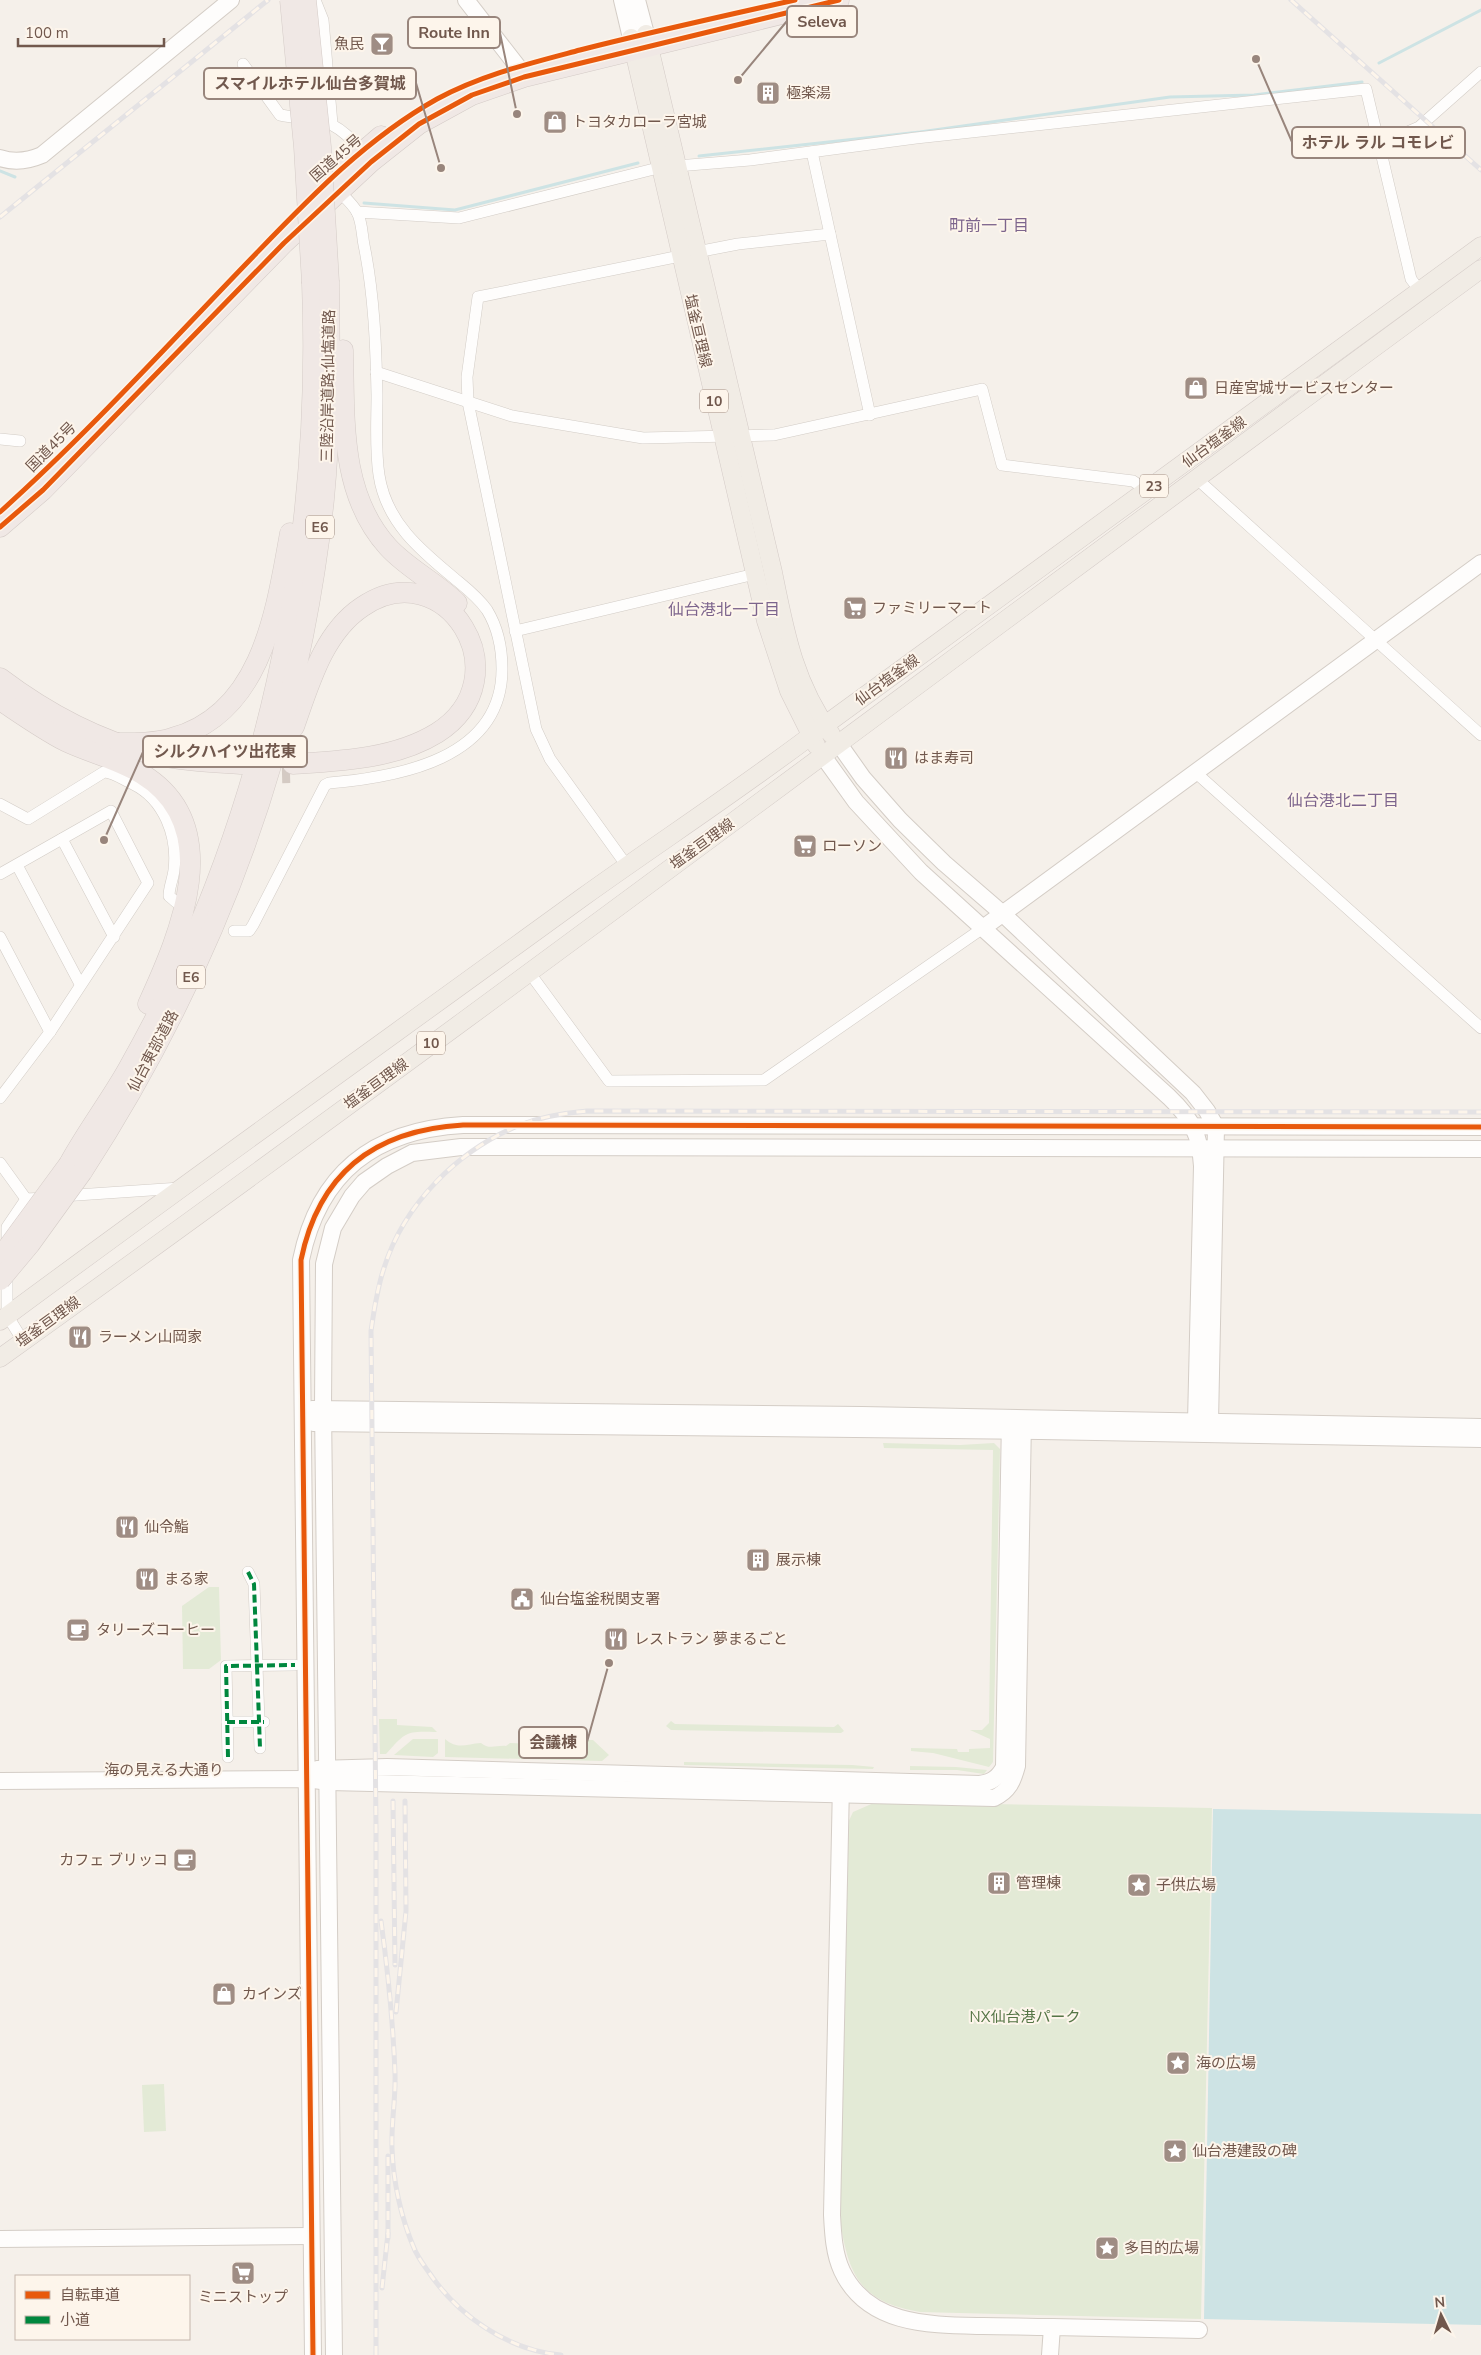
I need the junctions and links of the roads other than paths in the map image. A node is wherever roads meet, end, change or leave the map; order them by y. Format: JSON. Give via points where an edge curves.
{"nodes":[{"id":1,"x":231,"y":0,"type":"edge"},
{"id":2,"x":290,"y":0,"type":"edge"},
{"id":3,"x":306,"y":0,"type":"edge"},
{"id":4,"x":315,"y":0,"type":"edge"},
{"id":5,"x":466,"y":0,"type":"edge"},
{"id":6,"x":622,"y":0,"type":"edge"},
{"id":7,"x":637,"y":0,"type":"edge"},
{"id":8,"x":795,"y":0,"type":"edge"},
{"id":9,"x":839,"y":0,"type":"edge"},
{"id":10,"x":640,"y":42,"type":"junction"},
{"id":11,"x":243,"y":64,"type":"dead end"},
{"id":12,"x":518,"y":67,"type":"junction"},
{"id":13,"x":1481,"y":72,"type":"edge"},
{"id":14,"x":332,"y":124,"type":"junction"},
{"id":15,"x":1378,"y":145,"type":"junction"},
{"id":16,"x":362,"y":151,"type":"junction"},
{"id":17,"x":812,"y":152,"type":"junction"},
{"id":18,"x":0,"y":158,"type":"edge"},
{"id":19,"x":669,"y":167,"type":"junction"},
{"id":20,"x":334,"y":185,"type":"junction"},
{"id":21,"x":357,"y":212,"type":"junction"},
{"id":22,"x":830,"y":234,"type":"junction"},
{"id":23,"x":1481,"y":246,"type":"edge"},
{"id":24,"x":689,"y":254,"type":"junction"},
{"id":25,"x":1481,"y":269,"type":"edge"},
{"id":26,"x":323,"y":284,"type":"junction"},
{"id":27,"x":1420,"y":291,"type":"junction"},
{"id":28,"x":376,"y":372,"type":"junction"},
{"id":29,"x":468,"y":402,"type":"junction"},
{"id":30,"x":870,"y":415,"type":"junction"},
{"id":31,"x":731,"y":436,"type":"junction"},
{"id":32,"x":0,"y":439,"type":"edge"},
{"id":33,"x":20,"y":441,"type":"dead end"},
{"id":34,"x":1196,"y":478,"type":"junction"},
{"id":35,"x":1148,"y":490,"type":"junction"},
{"id":36,"x":0,"y":523,"type":"edge"},
{"id":37,"x":1481,"y":564,"type":"edge"},
{"id":38,"x":755,"y":574,"type":"junction"},
{"id":39,"x":515,"y":631,"type":"junction"},
{"id":40,"x":1375,"y":640,"type":"junction"},
{"id":41,"x":0,"y":678,"type":"edge"},
{"id":42,"x":0,"y":700,"type":"edge"},
{"id":43,"x":825,"y":725,"type":"junction"},
{"id":44,"x":1481,"y":734,"type":"edge"},
{"id":45,"x":811,"y":736,"type":"junction"},
{"id":46,"x":119,"y":743,"type":"junction"},
{"id":47,"x":839,"y":744,"type":"junction"},
{"id":48,"x":98,"y":753,"type":"junction"},
{"id":49,"x":823,"y":756,"type":"junction"},
{"id":50,"x":252,"y":768,"type":"junction"},
{"id":51,"x":1195,"y":772,"type":"junction"},
{"id":52,"x":0,"y":804,"type":"edge"},
{"id":53,"x":62,"y":839,"type":"junction"},
{"id":54,"x":17,"y":865,"type":"junction"},
{"id":55,"x":627,"y":866,"type":"junction"},
{"id":56,"x":0,"y":874,"type":"edge"},
{"id":57,"x":176,"y":902,"type":"dead end"},
{"id":58,"x":224,"y":903,"type":"junction"},
{"id":59,"x":1003,"y":914,"type":"junction"},
{"id":60,"x":983,"y":928,"type":"junction"},
{"id":61,"x":234,"y":931,"type":"dead end"},
{"id":62,"x":114,"y":936,"type":"junction"},
{"id":63,"x":0,"y":937,"type":"edge"},
{"id":64,"x":529,"y":972,"type":"junction"},
{"id":65,"x":80,"y":984,"type":"junction"},
{"id":66,"x":1481,"y":1028,"type":"edge"},
{"id":67,"x":50,"y":1032,"type":"junction"},
{"id":68,"x":0,"y":1098,"type":"edge"},
{"id":69,"x":1194,"y":1127,"type":"junction"},
{"id":70,"x":1216,"y":1127,"type":"junction"},
{"id":71,"x":1481,"y":1127,"type":"edge"},
{"id":72,"x":1209,"y":1148,"type":"junction"},
{"id":73,"x":1481,"y":1149,"type":"edge"},
{"id":74,"x":0,"y":1163,"type":"edge"},
{"id":75,"x":74,"y":1165,"type":"junction"},
{"id":76,"x":180,"y":1188,"type":"junction"},
{"id":77,"x":26,"y":1199,"type":"junction"},
{"id":78,"x":3,"y":1225,"type":"edge"},
{"id":79,"x":0,"y":1258,"type":"edge"},
{"id":80,"x":0,"y":1280,"type":"edge"},
{"id":81,"x":4,"y":1318,"type":"edge"},
{"id":82,"x":23,"y":1341,"type":"junction"},
{"id":83,"x":0,"y":1358,"type":"edge"},
{"id":84,"x":323,"y":1415,"type":"junction"},
{"id":85,"x":302,"y":1416,"type":"junction"},
{"id":86,"x":1016,"y":1425,"type":"junction"},
{"id":87,"x":1203,"y":1426,"type":"junction"},
{"id":88,"x":1481,"y":1427,"type":"edge"},
{"id":89,"x":1481,"y":1439,"type":"edge"},
{"id":90,"x":248,"y":1572,"type":"dead end"},
{"id":91,"x":295,"y":1664,"type":"dead end"},
{"id":92,"x":257,"y":1665,"type":"junction"},
{"id":93,"x":227,"y":1722,"type":"junction"},
{"id":94,"x":262,"y":1722,"type":"junction"},
{"id":95,"x":260,"y":1748,"type":"dead end"},
{"id":96,"x":228,"y":1757,"type":"dead end"},
{"id":97,"x":0,"y":1771,"type":"edge"},
{"id":98,"x":306,"y":1774,"type":"junction"},
{"id":99,"x":328,"y":1775,"type":"junction"},
{"id":100,"x":0,"y":1781,"type":"edge"},
{"id":101,"x":841,"y":1787,"type":"junction"},
{"id":102,"x":312,"y":2236,"type":"junction"},
{"id":103,"x":0,"y":2239,"type":"edge"},
{"id":104,"x":1052,"y":2327,"type":"junction"},
{"id":105,"x":1199,"y":2330,"type":"dead end"},
{"id":106,"x":313,"y":2355,"type":"edge"},
{"id":107,"x":334,"y":2355,"type":"edge"},
{"id":108,"x":1050,"y":2355,"type":"edge"}],
"edges":[{"from":1,"to":18,"type":"street","via":[[42,155],[29,160]]},
{"from":2,"to":26,"type":"highway","name":"三陸沿岸道路;仙塩道路","number":"E6","bridge":true,"via":[[304,156]]},
{"from":3,"to":26,"type":"highway","bridge":true,"via":[[321,147],[333,216]]},
{"from":4,"to":14,"type":"street","via":[[322,20]]},
{"from":5,"to":12,"type":"street"},
{"from":6,"to":10,"type":"street"},
{"from":7,"to":10,"type":"street"},
{"from":8,"to":10,"type":"highway","name":"国道45号"},
{"from":9,"to":10,"type":"highway","name":"国道45号"},
{"from":10,"to":12,"type":"highway","name":"国道45号"},
{"from":10,"to":19,"type":"main road","name":"塩釜亘理線","number":"10"},
{"from":10,"to":20,"type":"highway","name":"国道45号","via":[[472,95],[406,134]]},
{"from":11,"to":14,"type":"street","via":[[280,115]]},
{"from":12,"to":16,"type":"highway","name":"国道45号","via":[[439,98]]},
{"from":13,"to":15,"type":"street","via":[[1419,127]]},
{"from":14,"to":16,"type":"street"},
{"from":15,"to":17,"type":"street","via":[[1366,89]]},
{"from":15,"to":27,"type":"street","via":[[1411,279]]},
{"from":16,"to":20,"type":"highway","name":"国道45号"},
{"from":17,"to":19,"type":"street"},
{"from":17,"to":22,"type":"street"},
{"from":19,"to":21,"type":"street","via":[[459,218]]},
{"from":19,"to":24,"type":"main road","name":"塩釜亘理線","number":"10"},
{"from":20,"to":21,"type":"street"},
{"from":20,"to":36,"type":"highway","name":"国道45号","via":[[284,244],[43,490]]},
{"from":21,"to":28,"type":"street","via":[[369,268]]},
{"from":22,"to":24,"type":"street","via":[[738,244]]},
{"from":22,"to":30,"type":"street"},
{"from":23,"to":27,"type":"main road","name":"仙台塩釜線","number":"23"},
{"from":24,"to":29,"type":"street","via":[[478,297],[466,377]]},
{"from":24,"to":31,"type":"main road","name":"塩釜亘理線","number":"10"},
{"from":25,"to":34,"type":"main road","name":"仙台塩釜線","number":"23"},
{"from":26,"to":46,"type":"highway","via":[[296,498],[278,591],[257,663],[236,699],[205,725],[150,743]]},
{"from":26,"to":50,"type":"highway","name":"三陸沿岸道路;仙塩道路","number":"E6","via":[[330,347],[327,456],[316,562],[306,624]]},
{"from":26,"to":58,"type":"highway","via":[[354,487],[368,519],[389,548],[452,598],[474,623],[485,652],[485,680],[476,706],[459,728],[428,749],[367,765],[292,769],[393,751],[417,743],[449,724],[467,701],[477,666],[470,636],[454,614],[432,599],[402,594],[363,606],[332,638],[313,676],[254,846]]},
{"from":27,"to":35,"type":"main road","name":"仙台塩釜線","number":"23"},
{"from":28,"to":29,"type":"street"},
{"from":28,"to":61,"type":"street","via":[[379,476],[387,504],[410,540],[472,593],[486,610],[501,641],[501,688],[491,715],[463,745],[449,754],[410,771],[326,785],[253,926],[248,931]]},
{"from":29,"to":31,"type":"street","via":[[512,416],[643,438]]},
{"from":29,"to":39,"type":"street"},
{"from":30,"to":31,"type":"street","via":[[774,436]]},
{"from":30,"to":35,"type":"street","via":[[982,389],[1002,465],[1134,481]]},
{"from":31,"to":38,"type":"main road","name":"塩釜亘理線","number":"10"},
{"from":31,"to":43,"type":"main road","name":"塩釜亘理線","number":"10","via":[[773,572],[786,640],[809,700]]},
{"from":32,"to":33,"type":"street"},
{"from":34,"to":40,"type":"street"},
{"from":34,"to":47,"type":"main road","name":"仙台塩釜線","number":"23"},
{"from":35,"to":43,"type":"main road","name":"仙台塩釜線","number":"23"},
{"from":37,"to":40,"type":"street"},
{"from":38,"to":39,"type":"street"},
{"from":38,"to":45,"type":"main road","name":"塩釜亘理線","number":"10","via":[[779,662]]},
{"from":39,"to":55,"type":"street","via":[[536,729],[550,758]]},
{"from":40,"to":44,"type":"street"},
{"from":40,"to":51,"type":"street"},
{"from":41,"to":46,"type":"highway","via":[[32,702],[91,733]]},
{"from":42,"to":48,"type":"highway","via":[[64,740]]},
{"from":43,"to":45,"type":"main road","name":"塩釜亘理線","number":"10"},
{"from":43,"to":47,"type":"main road","name":"塩釜亘理線","number":"10"},
{"from":45,"to":49,"type":"main road","name":"塩釜亘理線","number":"10"},
{"from":45,"to":55,"type":"main road","name":"塩釜亘理線","number":"10"},
{"from":46,"to":50,"type":"highway","via":[[153,754]]},
{"from":47,"to":49,"type":"main road","name":"塩釜亘理線","number":"10"},
{"from":47,"to":59,"type":"street","via":[[863,778],[900,820]]},
{"from":48,"to":50,"type":"highway","via":[[196,770]]},
{"from":48,"to":75,"type":"highway","via":[[142,773],[178,808],[189,837],[190,873],[181,920],[168,957]]},
{"from":49,"to":60,"type":"street","via":[[856,802],[887,837]]},
{"from":49,"to":64,"type":"main road","name":"塩釜亘理線","number":"10"},
{"from":50,"to":58,"type":"highway","name":"仙台東部道路","number":"E6","via":[[246,846]]},
{"from":50,"to":75,"type":"highway","name":"仙台東部道路","number":"E6","via":[[228,851],[183,962]]},
{"from":51,"to":59,"type":"street"},
{"from":51,"to":66,"type":"street"},
{"from":52,"to":57,"type":"street","via":[[28,819],[100,773],[108,772],[136,785],[165,815],[174,856],[169,896]]},
{"from":53,"to":54,"type":"street"},
{"from":53,"to":62,"type":"street"},
{"from":53,"to":62,"type":"street","via":[[111,811],[148,883]]},
{"from":54,"to":56,"type":"street"},
{"from":54,"to":65,"type":"street"},
{"from":55,"to":76,"type":"main road","name":"塩釜亘理線","number":"10"},
{"from":58,"to":75,"type":"highway","name":"仙台東部道路","number":"E6","via":[[197,967],[118,1117]]},
{"from":59,"to":60,"type":"street"},
{"from":59,"to":70,"type":"street","via":[[1192,1093]]},
{"from":60,"to":64,"type":"street","via":[[764,1080],[609,1081]]},
{"from":60,"to":69,"type":"street","via":[[1169,1097]]},
{"from":62,"to":65,"type":"street"},
{"from":63,"to":67,"type":"street"},
{"from":64,"to":82,"type":"main road","name":"塩釜亘理線","number":"10"},
{"from":65,"to":67,"type":"street"},
{"from":67,"to":68,"type":"street"},
{"from":69,"to":70,"type":"street"},
{"from":69,"to":72,"type":"street"},
{"from":69,"to":85,"type":"street","via":[[488,1125],[434,1126],[410,1132],[367,1152],[353,1163],[313,1217],[301,1260]]},
{"from":70,"to":71,"type":"street"},
{"from":70,"to":72,"type":"street"},
{"from":72,"to":73,"type":"street"},
{"from":72,"to":84,"type":"street","via":[[478,1146],[412,1153],[364,1182],[333,1228],[324,1264]]},
{"from":72,"to":87,"type":"street"},
{"from":74,"to":77,"type":"street"},
{"from":75,"to":79,"type":"highway","name":"仙台東部道路","number":"E6","bridge":true},
{"from":75,"to":80,"type":"highway","name":"仙台東部道路","number":"E6","bridge":true,"via":[[30,1244]]},
{"from":76,"to":77,"type":"street"},
{"from":76,"to":81,"type":"main road","name":"塩釜亘理線","number":"10"},
{"from":77,"to":78,"type":"street"},
{"from":78,"to":81,"type":"street"},
{"from":81,"to":82,"type":"street"},
{"from":82,"to":83,"type":"main road","name":"塩釜亘理線","number":"10"},
{"from":84,"to":85,"type":"street"},
{"from":84,"to":86,"type":"street"},
{"from":84,"to":99,"type":"street"},
{"from":85,"to":98,"type":"street"},
{"from":86,"to":87,"type":"street"},
{"from":86,"to":101,"type":"street","name":"海の見える大通り","via":[[1017,1766],[1013,1782],[1003,1794],[994,1798]]},
{"from":87,"to":88,"type":"street"},
{"from":87,"to":89,"type":"street"},
{"from":90,"to":92,"type":"street","via":[[254,1584]]},
{"from":91,"to":92,"type":"street"},
{"from":92,"to":93,"type":"street","via":[[226,1666]]},
{"from":92,"to":94,"type":"street"},
{"from":93,"to":94,"type":"street"},
{"from":93,"to":96,"type":"street"},
{"from":94,"to":95,"type":"street"},
{"from":97,"to":98,"type":"street","name":"海の見える大通り"},
{"from":98,"to":99,"type":"street","name":"海の見える大通り"},
{"from":98,"to":100,"type":"street"},
{"from":98,"to":102,"type":"street"},
{"from":99,"to":101,"type":"street","name":"海の見える大通り","via":[[387,1767]]},
{"from":99,"to":107,"type":"street"},
{"from":101,"to":104,"type":"street","via":[[832,2215],[842,2272],[869,2304],[909,2322]]},
{"from":102,"to":103,"type":"street"},
{"from":102,"to":106,"type":"street"},
{"from":104,"to":105,"type":"street"},
{"from":104,"to":108,"type":"street"}]}
